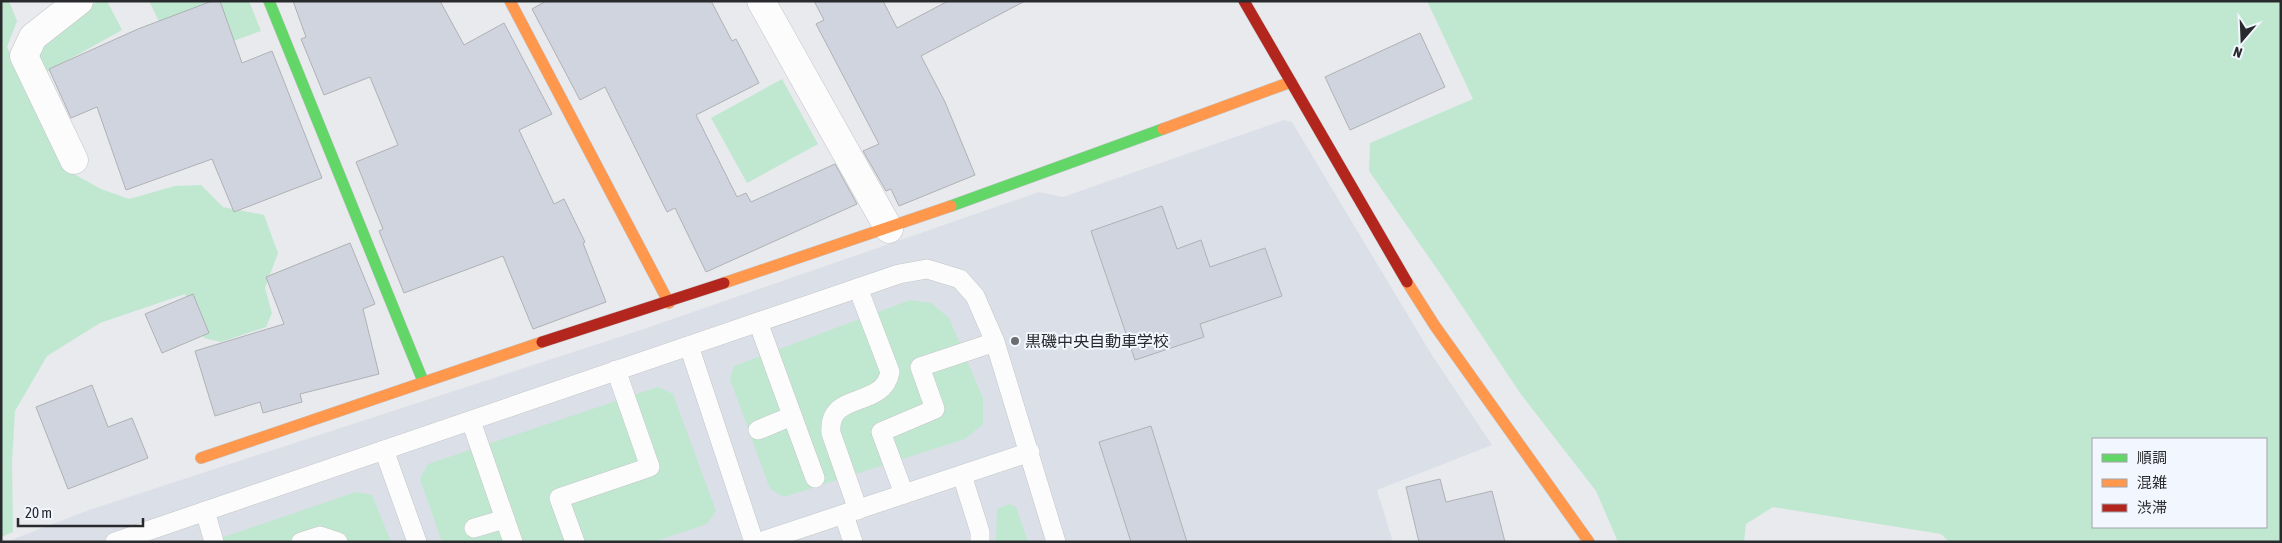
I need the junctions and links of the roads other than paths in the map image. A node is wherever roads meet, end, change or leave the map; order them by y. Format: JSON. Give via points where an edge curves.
{"nodes":[{"id":1,"x":79,"y":1,"type":"edge"},
{"id":2,"x":269,"y":1,"type":"edge"},
{"id":3,"x":510,"y":1,"type":"edge"},
{"id":4,"x":760,"y":1,"type":"edge"},
{"id":5,"x":1244,"y":1,"type":"edge"},
{"id":6,"x":1291,"y":82,"type":"junction"},
{"id":7,"x":74,"y":160,"type":"dead end"},
{"id":8,"x":889,"y":229,"type":"junction"},
{"id":9,"x":858,"y":288,"type":"junction"},
{"id":10,"x":669,"y":303,"type":"junction"},
{"id":11,"x":758,"y":322,"type":"junction"},
{"id":12,"x":995,"y":342,"type":"junction"},
{"id":13,"x":689,"y":346,"type":"junction"},
{"id":14,"x":616,"y":370,"type":"junction"},
{"id":15,"x":423,"y":381,"type":"junction"},
{"id":16,"x":792,"y":416,"type":"junction"},
{"id":17,"x":471,"y":421,"type":"junction"},
{"id":18,"x":758,"y":430,"type":"dead end"},
{"id":19,"x":384,"y":450,"type":"junction"},
{"id":20,"x":1030,"y":452,"type":"junction"},
{"id":21,"x":201,"y":458,"type":"dead end"},
{"id":22,"x":962,"y":475,"type":"junction"},
{"id":23,"x":815,"y":478,"type":"dead end"},
{"id":24,"x":904,"y":494,"type":"junction"},
{"id":25,"x":205,"y":511,"type":"junction"},
{"id":26,"x":851,"y":512,"type":"junction"},
{"id":27,"x":505,"y":519,"type":"junction"},
{"id":28,"x":474,"y":528,"type":"dead end"},
{"id":29,"x":115,"y":542,"type":"edge"},
{"id":30,"x":214,"y":542,"type":"edge"},
{"id":31,"x":301,"y":542,"type":"edge"},
{"id":32,"x":338,"y":542,"type":"edge"},
{"id":33,"x":417,"y":542,"type":"edge"},
{"id":34,"x":513,"y":542,"type":"edge"},
{"id":35,"x":575,"y":542,"type":"edge"},
{"id":36,"x":754,"y":542,"type":"edge"},
{"id":37,"x":760,"y":542,"type":"edge"},
{"id":38,"x":853,"y":542,"type":"edge"},
{"id":39,"x":980,"y":542,"type":"edge"},
{"id":40,"x":1056,"y":542,"type":"edge"},
{"id":41,"x":1589,"y":542,"type":"edge"}],
"edges":[{"from":1,"to":7,"type":"street","via":[[33,37],[24,56]]},
{"from":2,"to":15,"type":"street"},
{"from":3,"to":10,"type":"street"},
{"from":4,"to":8,"type":"street"},
{"from":5,"to":6,"type":"street"},
{"from":6,"to":8,"type":"street"},
{"from":6,"to":41,"type":"street","via":[[1435,326]]},
{"from":8,"to":10,"type":"street"},
{"from":9,"to":11,"type":"lane"},
{"from":9,"to":12,"type":"lane","via":[[926,269],[960,278],[975,296]]},
{"from":9,"to":26,"type":"lane","via":[[890,372],[888,383],[878,392],[841,407],[830,423]]},
{"from":10,"to":15,"type":"street"},
{"from":11,"to":13,"type":"lane"},
{"from":11,"to":16,"type":"lane"},
{"from":12,"to":20,"type":"lane"},
{"from":12,"to":24,"type":"lane","via":[[920,367],[935,408],[881,432]]},
{"from":13,"to":14,"type":"lane"},
{"from":13,"to":36,"type":"lane"},
{"from":14,"to":17,"type":"lane"},
{"from":14,"to":35,"type":"lane","via":[[650,467],[559,498]]},
{"from":15,"to":21,"type":"street"},
{"from":16,"to":18,"type":"lane"},
{"from":16,"to":23,"type":"lane"},
{"from":17,"to":19,"type":"lane"},
{"from":17,"to":27,"type":"lane"},
{"from":19,"to":25,"type":"lane"},
{"from":19,"to":33,"type":"lane"},
{"from":20,"to":22,"type":"lane"},
{"from":20,"to":40,"type":"lane"},
{"from":22,"to":24,"type":"lane"},
{"from":22,"to":39,"type":"lane","via":[[980,532]]},
{"from":24,"to":26,"type":"lane"},
{"from":25,"to":29,"type":"lane"},
{"from":25,"to":30,"type":"lane"},
{"from":26,"to":37,"type":"lane"},
{"from":26,"to":38,"type":"lane"},
{"from":27,"to":28,"type":"lane"},
{"from":27,"to":34,"type":"lane"},
{"from":31,"to":32,"type":"lane","via":[[320,536]]}]}
